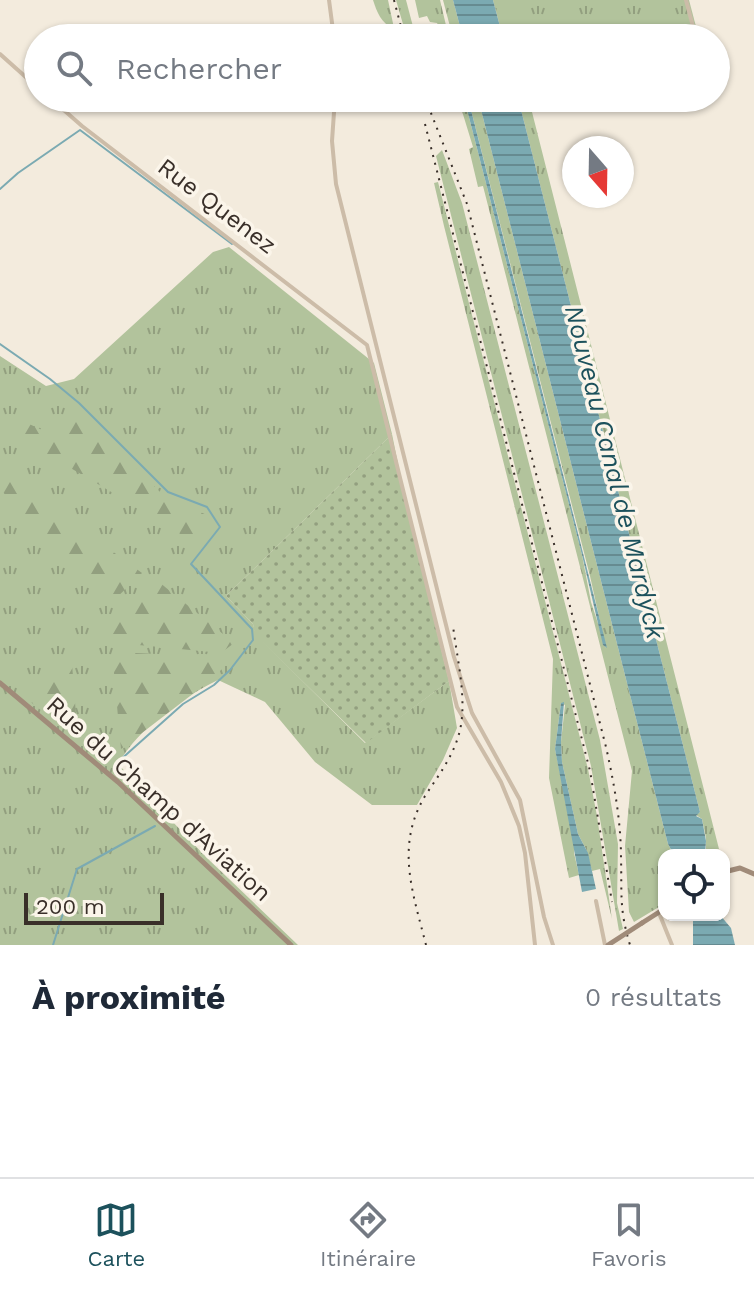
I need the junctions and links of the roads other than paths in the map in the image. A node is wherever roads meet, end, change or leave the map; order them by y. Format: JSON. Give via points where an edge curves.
{"nodes":[{"id":1,"x":329,"y":0,"type":"edge"},
{"id":2,"x":686,"y":0,"type":"edge"},
{"id":3,"x":332,"y":24,"type":"edge"},
{"id":4,"x":692,"y":24,"type":"edge"},
{"id":5,"x":0,"y":54,"type":"edge"},
{"id":6,"x":24,"y":75,"type":"edge"},
{"id":7,"x":66,"y":112,"type":"edge"},
{"id":8,"x":334,"y":112,"type":"edge"},
{"id":9,"x":0,"y":683,"type":"edge"},
{"id":10,"x":730,"y":870,"type":"edge"},
{"id":11,"x":754,"y":874,"type":"edge"},
{"id":12,"x":596,"y":901,"type":"dead end"},
{"id":13,"x":658,"y":913,"type":"edge"},
{"id":14,"x":664,"y":921,"type":"edge"},
{"id":15,"x":291,"y":945,"type":"edge"},
{"id":16,"x":535,"y":945,"type":"edge"},
{"id":17,"x":553,"y":945,"type":"edge"},
{"id":18,"x":606,"y":945,"type":"edge"},
{"id":19,"x":672,"y":945,"type":"edge"}],
"edges":[{"from":1,"to":3,"type":"street"},
{"from":2,"to":4,"type":"street"},
{"from":5,"to":6,"type":"street"},
{"from":7,"to":16,"type":"street","name":"Rue Quenez","via":[[365,341],[457,707],[501,782],[520,830]]},
{"from":8,"to":17,"type":"street","via":[[337,189],[454,657],[472,713],[520,800]]},
{"from":9,"to":15,"type":"street","name":"Rue du Champ d'Aviation","via":[[118,782]]},
{"from":10,"to":11,"type":"street"},
{"from":12,"to":18,"type":"street"},
{"from":13,"to":18,"type":"street","bridge":true},
{"from":14,"to":19,"type":"street"}]}
